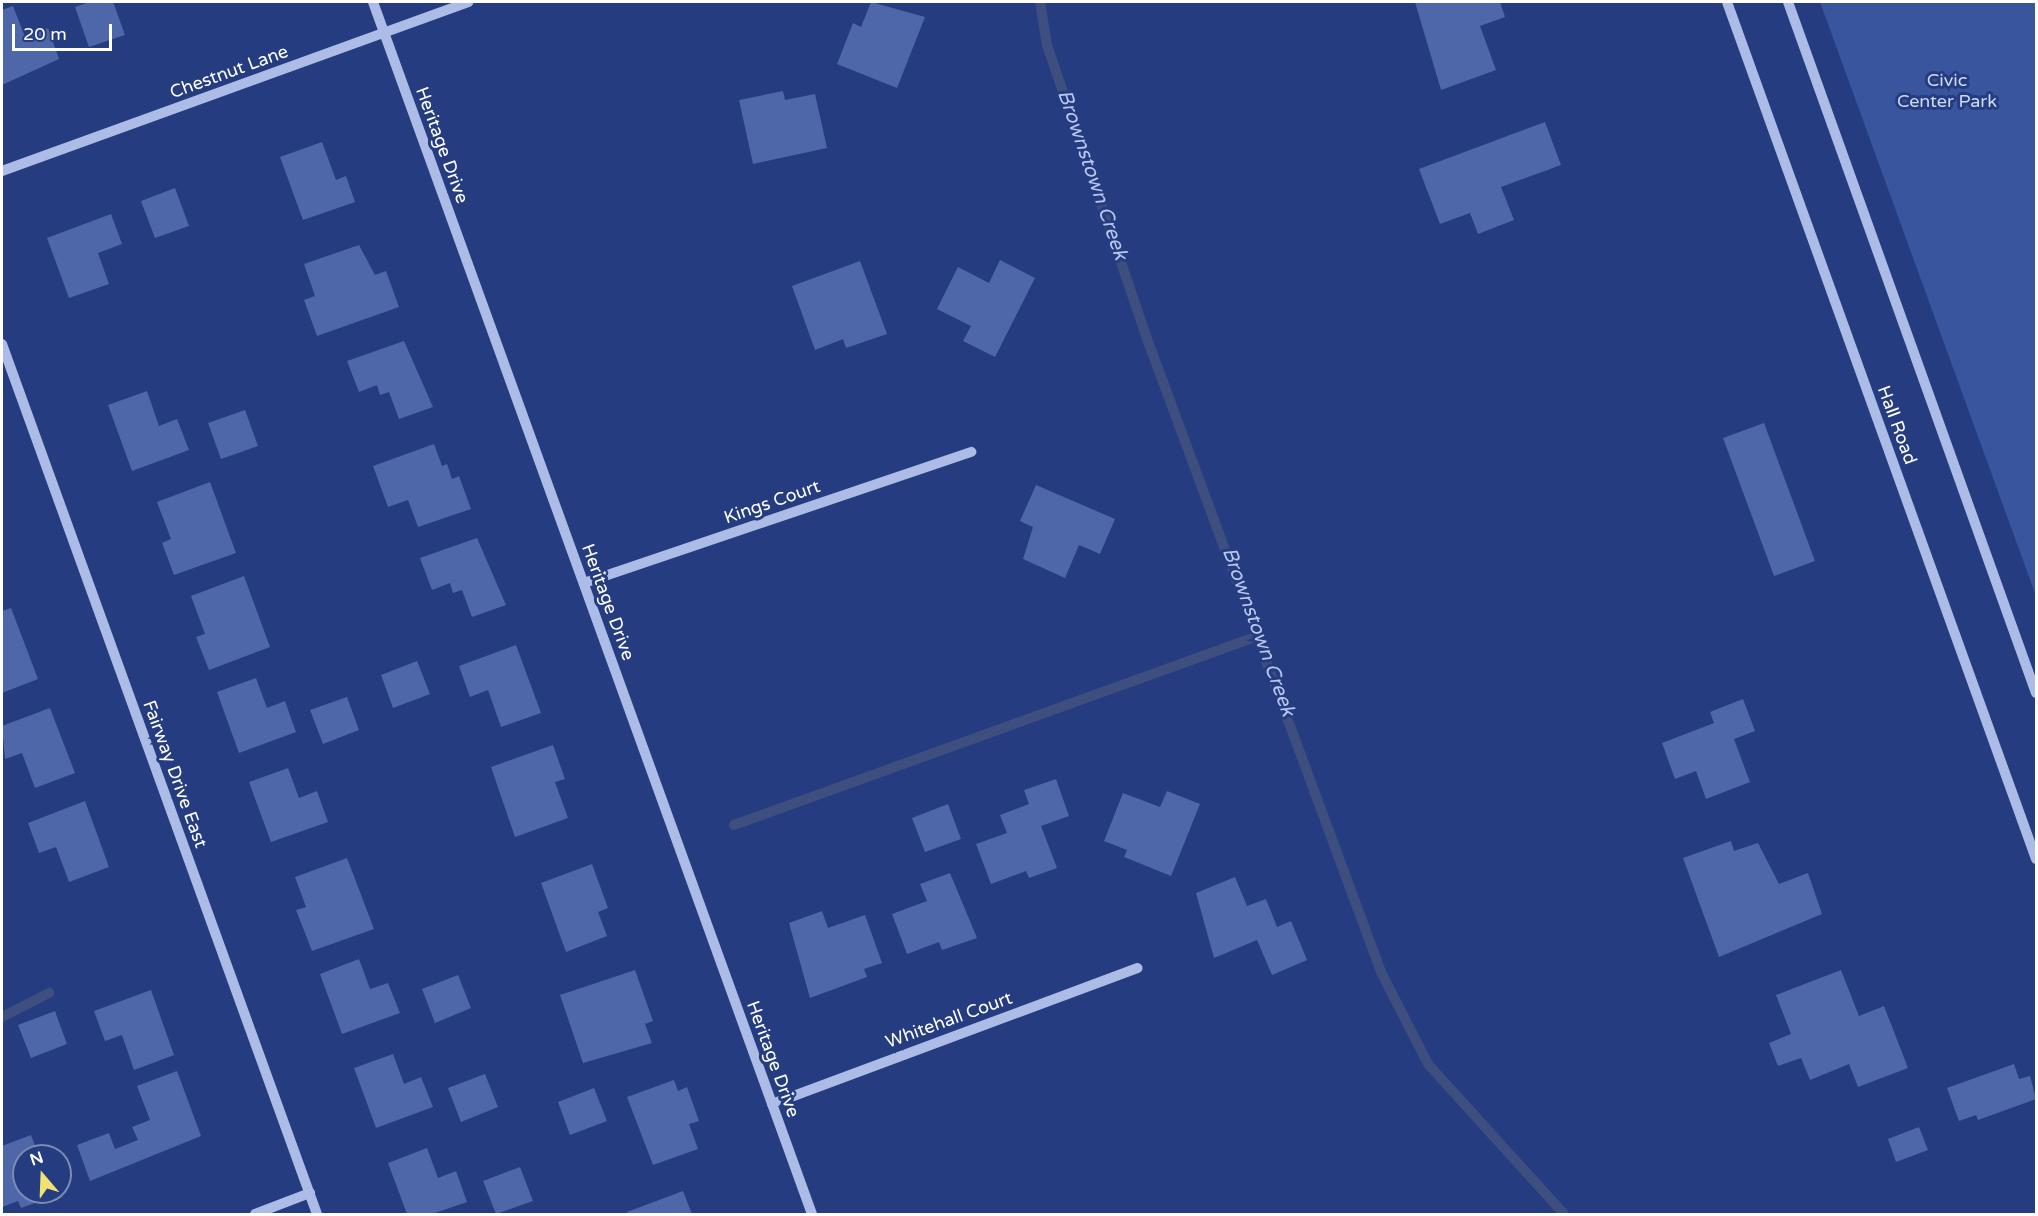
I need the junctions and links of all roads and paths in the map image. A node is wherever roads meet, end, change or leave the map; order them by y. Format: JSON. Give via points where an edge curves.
{"nodes":[{"id":1,"x":373,"y":2,"type":"edge"},
{"id":2,"x":468,"y":2,"type":"edge"},
{"id":3,"x":1727,"y":2,"type":"edge"},
{"id":4,"x":1788,"y":2,"type":"edge"},
{"id":5,"x":384,"y":33,"type":"junction"},
{"id":6,"x":2,"y":171,"type":"edge"},
{"id":7,"x":2,"y":344,"type":"edge"},
{"id":8,"x":971,"y":452,"type":"dead end"},
{"id":9,"x":584,"y":583,"type":"junction"},
{"id":10,"x":2037,"y":693,"type":"edge"},
{"id":11,"x":2037,"y":860,"type":"edge"},
{"id":12,"x":1138,"y":968,"type":"dead end"},
{"id":13,"x":772,"y":1104,"type":"junction"},
{"id":14,"x":310,"y":1193,"type":"junction"},
{"id":15,"x":255,"y":1215,"type":"edge"},
{"id":16,"x":317,"y":1215,"type":"edge"},
{"id":17,"x":812,"y":1215,"type":"edge"}],
"edges":[{"from":1,"to":5,"type":"street","name":"Heritage Drive"},
{"from":2,"to":5,"type":"street","name":"Chestnut Lane"},
{"from":3,"to":11,"type":"street","name":"Hall Road"},
{"from":4,"to":10,"type":"street"},
{"from":5,"to":6,"type":"street","name":"Chestnut Lane"},
{"from":5,"to":9,"type":"street","name":"Heritage Drive"},
{"from":7,"to":14,"type":"street","name":"Fairway Drive East"},
{"from":8,"to":9,"type":"street","name":"Kings Court"},
{"from":9,"to":13,"type":"street","name":"Heritage Drive"},
{"from":12,"to":13,"type":"street","name":"Whitehall Court"},
{"from":13,"to":17,"type":"street","name":"Heritage Drive"},
{"from":14,"to":15,"type":"street"},
{"from":14,"to":16,"type":"street","name":"Fairway Drive East"}]}
